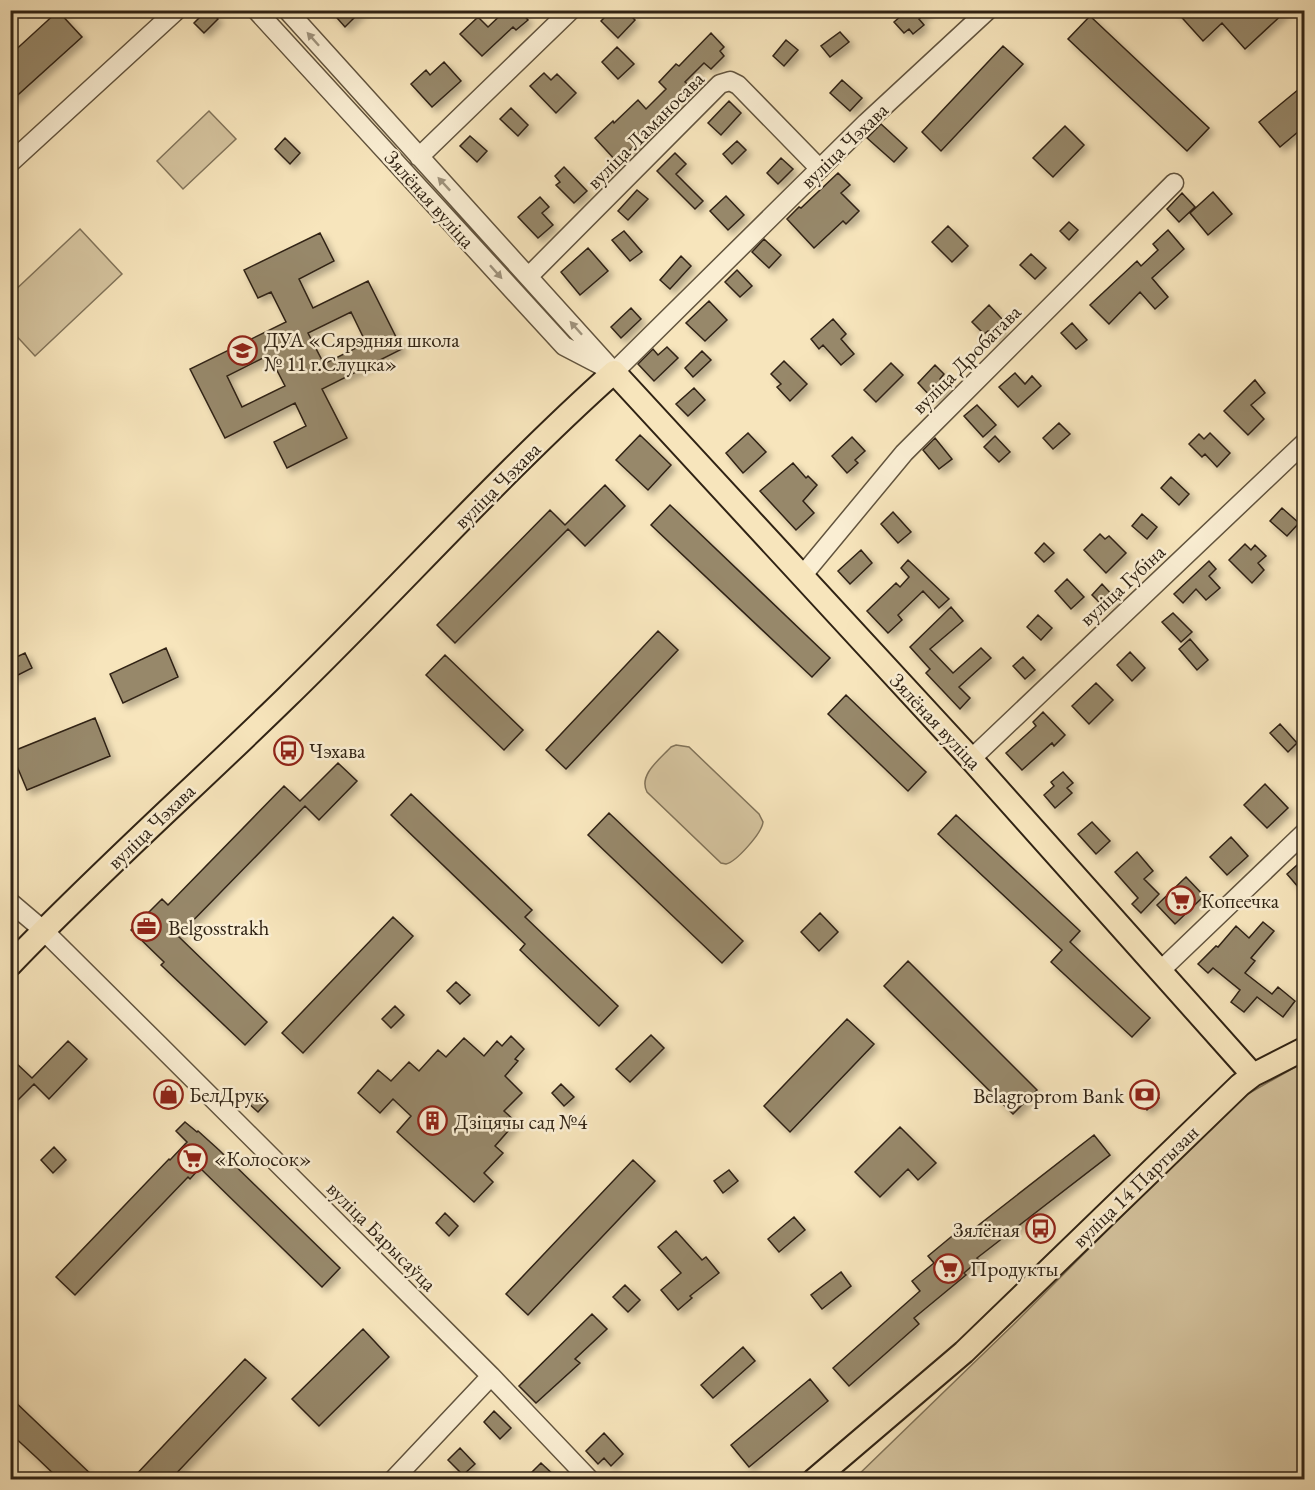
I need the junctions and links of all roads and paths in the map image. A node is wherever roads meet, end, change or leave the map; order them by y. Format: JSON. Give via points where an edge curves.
{"nodes":[{"id":1,"x":177,"y":10,"type":"edge"},
{"id":2,"x":256,"y":10,"type":"edge"},
{"id":3,"x":571,"y":10,"type":"edge"},
{"id":4,"x":988,"y":10,"type":"edge"},
{"id":5,"x":293,"y":12,"type":"edge"},
{"id":6,"x":419,"y":157,"type":"junction"},
{"id":7,"x":10,"y":163,"type":"edge"},
{"id":8,"x":820,"y":169,"type":"junction"},
{"id":9,"x":1174,"y":183,"type":"dead end"},
{"id":10,"x":529,"y":276,"type":"junction"},
{"id":11,"x":614,"y":372,"type":"junction"},
{"id":12,"x":1305,"y":443,"type":"edge"},
{"id":13,"x":802,"y":576,"type":"junction"},
{"id":14,"x":971,"y":759,"type":"junction"},
{"id":15,"x":1305,"y":833,"type":"edge"},
{"id":16,"x":10,"y":902,"type":"edge"},
{"id":17,"x":43,"y":930,"type":"junction"},
{"id":18,"x":10,"y":965,"type":"edge"},
{"id":19,"x":1161,"y":971,"type":"junction"},
{"id":20,"x":1305,"y":1049,"type":"edge"},
{"id":21,"x":1253,"y":1075,"type":"junction"},
{"id":22,"x":491,"y":1376,"type":"junction"},
{"id":23,"x":393,"y":1479,"type":"edge"},
{"id":24,"x":590,"y":1479,"type":"edge"},
{"id":25,"x":814,"y":1479,"type":"edge"}],
"edges":[{"from":1,"to":7,"type":"street"},
{"from":2,"to":11,"type":"street","name":"Зялёная вуліца","one_way":true,"via":[[564,346]]},
{"from":3,"to":6,"type":"street"},
{"from":4,"to":8,"type":"street","name":"вуліца Чэхава"},
{"from":6,"to":5,"type":"street","name":"Зялёная вуліца","one_way":true},
{"from":10,"to":6,"type":"street","name":"Зялёная вуліца","one_way":true},
{"from":8,"to":10,"type":"street","name":"вуліца Ламаносава","via":[[738,85],[730,81],[720,84]]},
{"from":8,"to":11,"type":"street","name":"вуліца Чэхава"},
{"from":9,"to":13,"type":"street","name":"вуліца Дробатава","via":[[904,453]]},
{"from":11,"to":10,"type":"street","name":"Зялёная вуліца","one_way":true},
{"from":11,"to":13,"type":"main road","name":"Зялёная вуліца"},
{"from":11,"to":17,"type":"main road","name":"вуліца Чэхава","via":[[559,421],[288,696]]},
{"from":12,"to":14,"type":"street","name":"вуліца Губіна"},
{"from":13,"to":14,"type":"main road","name":"Зялёная вуліца"},
{"from":14,"to":19,"type":"main road","name":"Зялёная вуліца"},
{"from":15,"to":19,"type":"street"},
{"from":16,"to":17,"type":"street","name":"вуліца Барысаўца"},
{"from":17,"to":18,"type":"main road","name":"вуліца Чэхава"},
{"from":17,"to":22,"type":"street","name":"вуліца Барысаўца"},
{"from":19,"to":21,"type":"main road","name":"Зялёная вуліца"},
{"from":20,"to":21,"type":"main road","name":"вуліца 14 Партызан"},
{"from":21,"to":25,"type":"main road","name":"вуліца 14 Партызан","via":[[964,1352]]},
{"from":22,"to":23,"type":"street"},
{"from":22,"to":24,"type":"street","name":"вуліца Барысаўца"}]}
